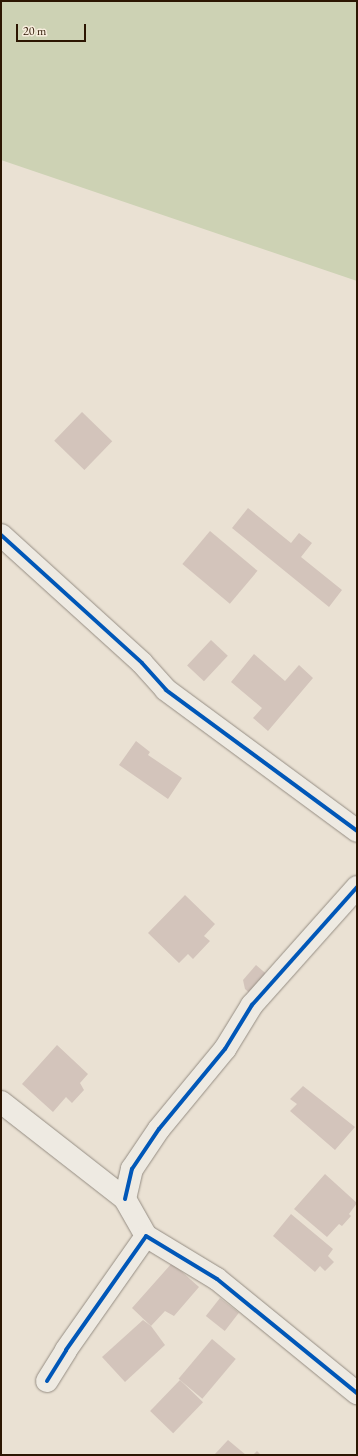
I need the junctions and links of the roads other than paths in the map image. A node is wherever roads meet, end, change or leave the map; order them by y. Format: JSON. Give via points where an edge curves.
{"nodes":[{"id":1,"x":1,"y":535,"type":"edge"},
{"id":2,"x":357,"y":831,"type":"edge"},
{"id":3,"x":357,"y":887,"type":"edge"},
{"id":4,"x":1,"y":1102,"type":"edge"},
{"id":5,"x":125,"y":1199,"type":"junction"},
{"id":6,"x":146,"y":1236,"type":"junction"},
{"id":7,"x":47,"y":1381,"type":"dead end"},
{"id":8,"x":357,"y":1393,"type":"edge"}],
"edges":[{"from":1,"to":2,"type":"street","via":[[142,663],[166,690]]},
{"from":3,"to":5,"type":"street","via":[[252,1005],[225,1049],[159,1129],[132,1169]]},
{"from":4,"to":5,"type":"street"},
{"from":5,"to":6,"type":"street"},
{"from":6,"to":7,"type":"street"},
{"from":6,"to":8,"type":"street","via":[[217,1279]]}]}
